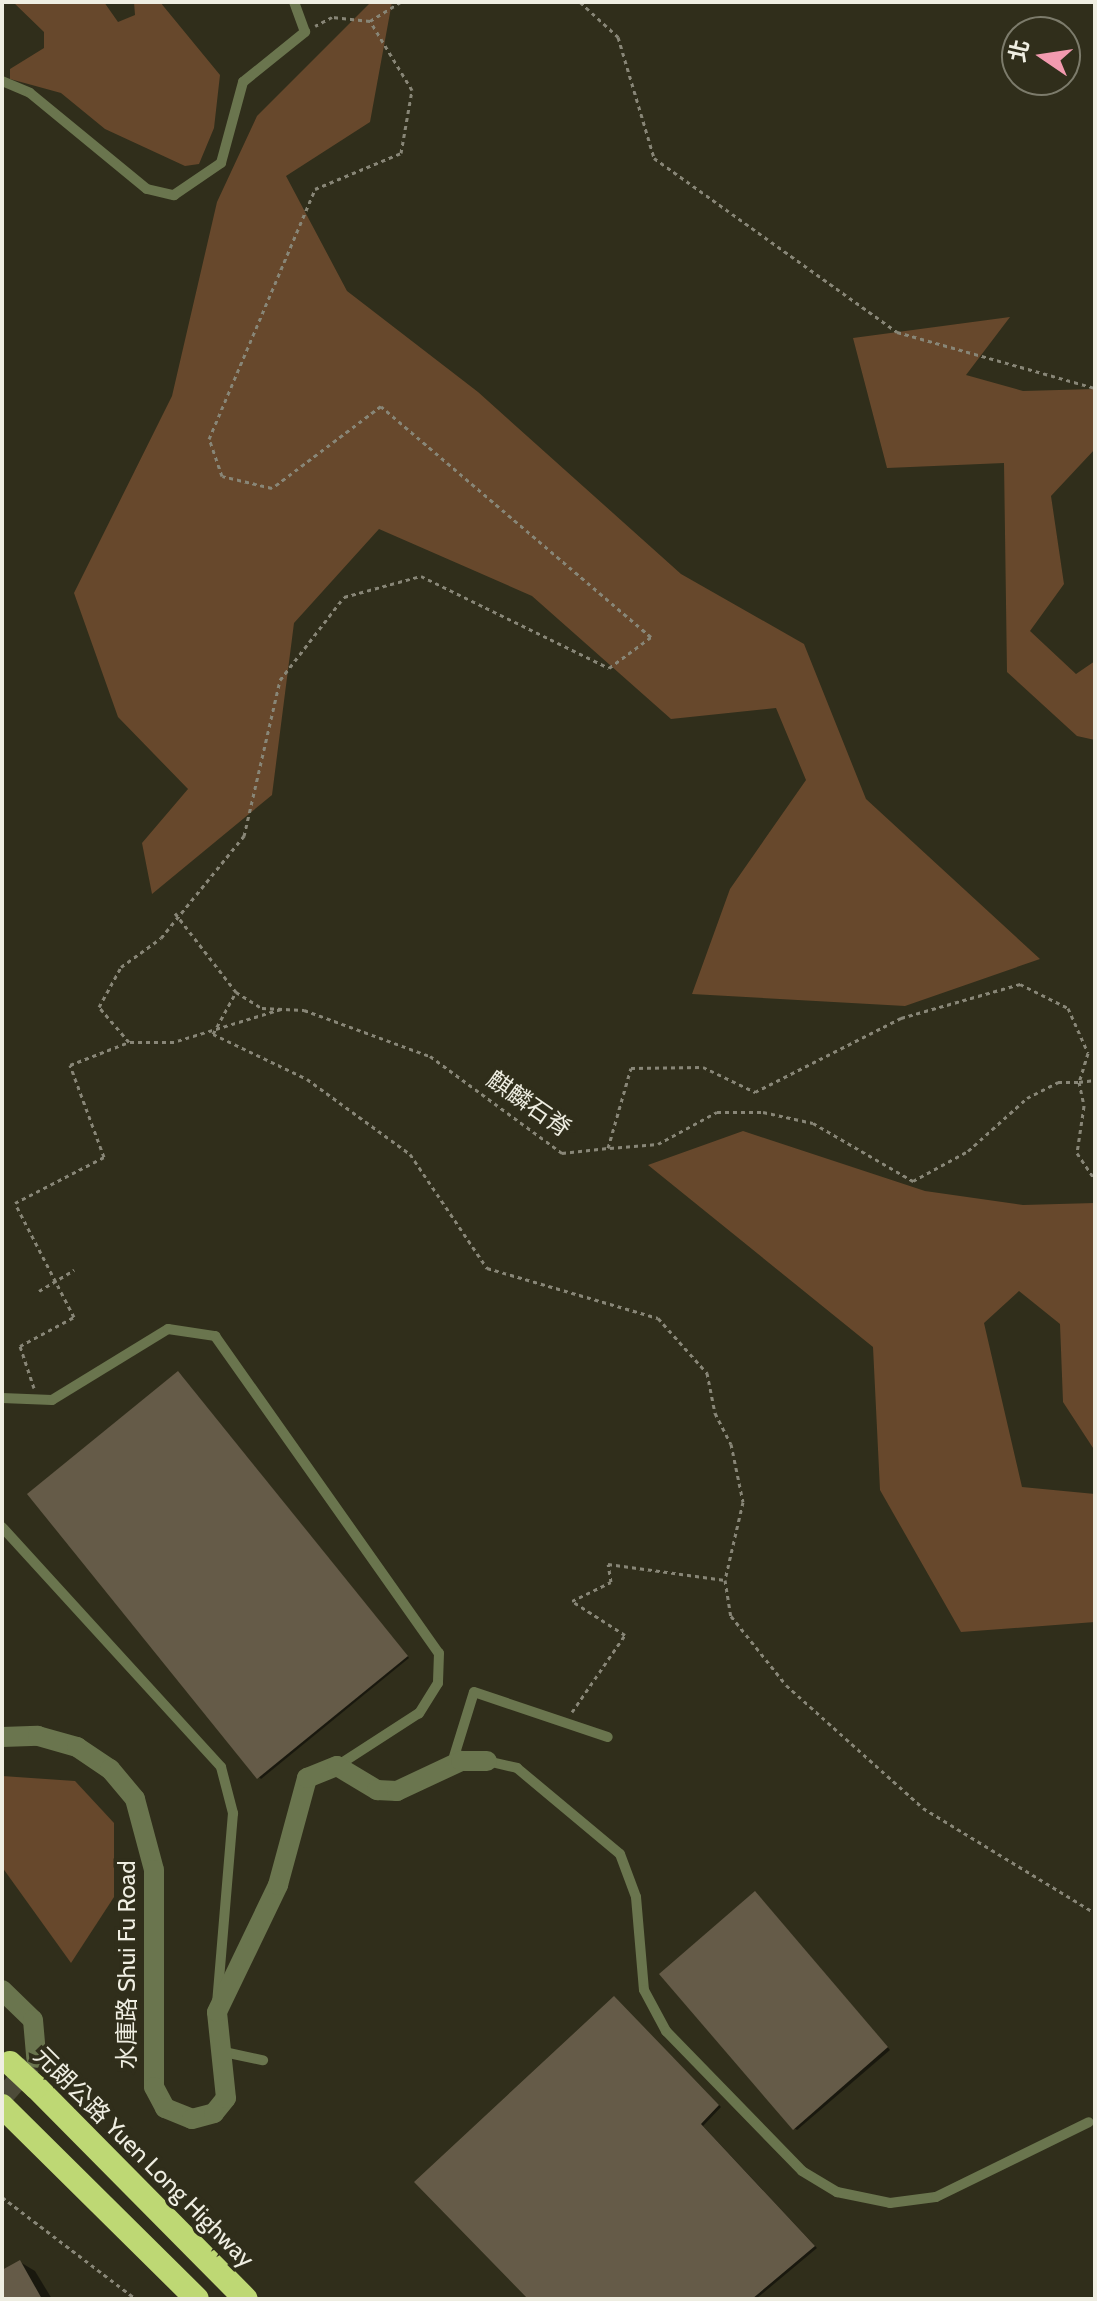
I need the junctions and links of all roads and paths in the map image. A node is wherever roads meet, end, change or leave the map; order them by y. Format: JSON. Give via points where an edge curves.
{"nodes":[{"id":1,"x":294,"y":2,"type":"edge"},
{"id":2,"x":401,"y":2,"type":"edge"},
{"id":3,"x":580,"y":2,"type":"edge"},
{"id":4,"x":370,"y":21,"type":"junction"},
{"id":5,"x":305,"y":32,"type":"junction"},
{"id":6,"x":2,"y":81,"type":"edge"},
{"id":7,"x":1095,"y":388,"type":"edge"},
{"id":8,"x":175,"y":913,"type":"junction"},
{"id":9,"x":236,"y":992,"type":"junction"},
{"id":10,"x":281,"y":1009,"type":"junction"},
{"id":11,"x":213,"y":1034,"type":"junction"},
{"id":12,"x":129,"y":1042,"type":"junction"},
{"id":13,"x":1095,"y":1050,"type":"edge"},
{"id":14,"x":1088,"y":1053,"type":"junction"},
{"id":15,"x":1095,"y":1080,"type":"edge"},
{"id":16,"x":1079,"y":1082,"type":"junction"},
{"id":17,"x":608,"y":1148,"type":"junction"},
{"id":18,"x":1095,"y":1180,"type":"edge"},
{"id":19,"x":74,"y":1270,"type":"dead end"},
{"id":20,"x":55,"y":1281,"type":"junction"},
{"id":21,"x":39,"y":1291,"type":"dead end"},
{"id":22,"x":2,"y":1398,"type":"edge"},
{"id":23,"x":40,"y":1403,"type":"junction"},
{"id":24,"x":2,"y":1527,"type":"edge"},
{"id":25,"x":725,"y":1580,"type":"junction"},
{"id":26,"x":565,"y":1722,"type":"junction"},
{"id":27,"x":2,"y":1737,"type":"edge"},
{"id":28,"x":608,"y":1737,"type":"dead end"},
{"id":29,"x":487,"y":1761,"type":"joint"},
{"id":30,"x":451,"y":1765,"type":"junction"},
{"id":31,"x":337,"y":1766,"type":"junction"},
{"id":32,"x":1095,"y":1913,"type":"edge"},
{"id":33,"x":2,"y":1990,"type":"edge"},
{"id":34,"x":219,"y":2007,"type":"junction"},
{"id":35,"x":224,"y":2052,"type":"junction"},
{"id":36,"x":36,"y":2058,"type":"dead end"},
{"id":37,"x":6,"y":2060,"type":"edge"},
{"id":38,"x":263,"y":2060,"type":"dead end"},
{"id":39,"x":6,"y":2110,"type":"edge"},
{"id":40,"x":1089,"y":2122,"type":"dead end"},
{"id":41,"x":2,"y":2197,"type":"edge"},
{"id":42,"x":136,"y":2299,"type":"edge"},
{"id":43,"x":197,"y":2299,"type":"edge"},
{"id":44,"x":246,"y":2299,"type":"edge"}],
"edges":[{"from":1,"to":5,"type":"lane"},
{"from":2,"to":4,"type":"path"},
{"from":3,"to":7,"type":"path","via":[[618,37],[654,158],[897,332]]},
{"from":4,"to":5,"type":"path","via":[[332,17]]},
{"from":4,"to":8,"type":"path","via":[[412,90],[401,153],[315,189],[209,439],[222,476],[272,488],[381,406],[651,637],[609,668],[421,576],[344,597],[280,680],[244,836]]},
{"from":5,"to":6,"type":"lane","via":[[242,83],[219,165],[170,196],[147,189],[30,93]]},
{"from":8,"to":9,"type":"path"},
{"from":8,"to":12,"type":"path","via":[[161,938],[121,967],[99,1007]]},
{"from":9,"to":10,"type":"path","name":"麒麟石脊"},
{"from":9,"to":11,"type":"path"},
{"from":10,"to":11,"type":"path"},
{"from":10,"to":17,"type":"path","name":"麒麟石脊","via":[[332,1018],[430,1056],[562,1153]]},
{"from":11,"to":12,"type":"path"},
{"from":11,"to":25,"type":"path","via":[[307,1079],[410,1154],[487,1268],[658,1318],[707,1373],[715,1413],[731,1444],[743,1502]]},
{"from":12,"to":20,"type":"path","via":[[70,1065],[104,1157],[15,1203]]},
{"from":13,"to":14,"type":"path"},
{"from":14,"to":16,"type":"path"},
{"from":14,"to":17,"type":"path","via":[[1068,1008],[1020,984],[901,1018],[755,1092],[703,1067],[631,1068]]},
{"from":15,"to":16,"type":"path"},
{"from":16,"to":17,"type":"path","name":"麒麟石脊","via":[[1058,1082],[1027,1098],[968,1151],[913,1181],[813,1123],[763,1112],[717,1112],[658,1144]]},
{"from":16,"to":18,"type":"path","via":[[1084,1106],[1077,1153]]},
{"from":19,"to":20,"type":"path"},
{"from":20,"to":21,"type":"path"},
{"from":20,"to":23,"type":"path","via":[[74,1317],[20,1346]]},
{"from":22,"to":23,"type":"lane"},
{"from":23,"to":31,"type":"lane","via":[[168,1329],[215,1336],[439,1653],[438,1683],[419,1713]]},
{"from":24,"to":34,"type":"lane","via":[[221,1767],[233,1813]]},
{"from":25,"to":26,"type":"path","via":[[608,1564],[611,1582],[572,1601],[625,1635]]},
{"from":25,"to":32,"type":"path","via":[[731,1616],[786,1685],[923,1808]]},
{"from":26,"to":28,"type":"lane"},
{"from":26,"to":30,"type":"lane","via":[[474,1692]]},
{"from":27,"to":35,"type":"street","name":"水庫路 Shui Fu Road","via":[[38,1736],[88,1752],[119,1777],[143,1814],[154,1870],[159,2102],[185,2119],[214,2113],[228,2089]]},
{"from":29,"to":30,"type":"street"},
{"from":29,"to":40,"type":"lane","via":[[517,1768],[620,1854],[632,1875],[644,1990],[666,2031],[802,2171],[825,2185],[890,2203],[936,2197]]},
{"from":30,"to":31,"type":"street","via":[[397,1791],[377,1790]]},
{"from":31,"to":34,"type":"street","via":[[318,1769],[304,1783],[278,1885]]},
{"from":33,"to":36,"type":"street","via":[[33,2020]]},
{"from":34,"to":35,"type":"street","name":"水庫路 Shui Fu Road"},
{"from":35,"to":38,"type":"lane"},
{"from":37,"to":44,"type":"highway","name":"元朗公路 Yuen Long Highway","bridge":true},
{"from":39,"to":43,"type":"highway"},
{"from":41,"to":42,"type":"path"}]}
